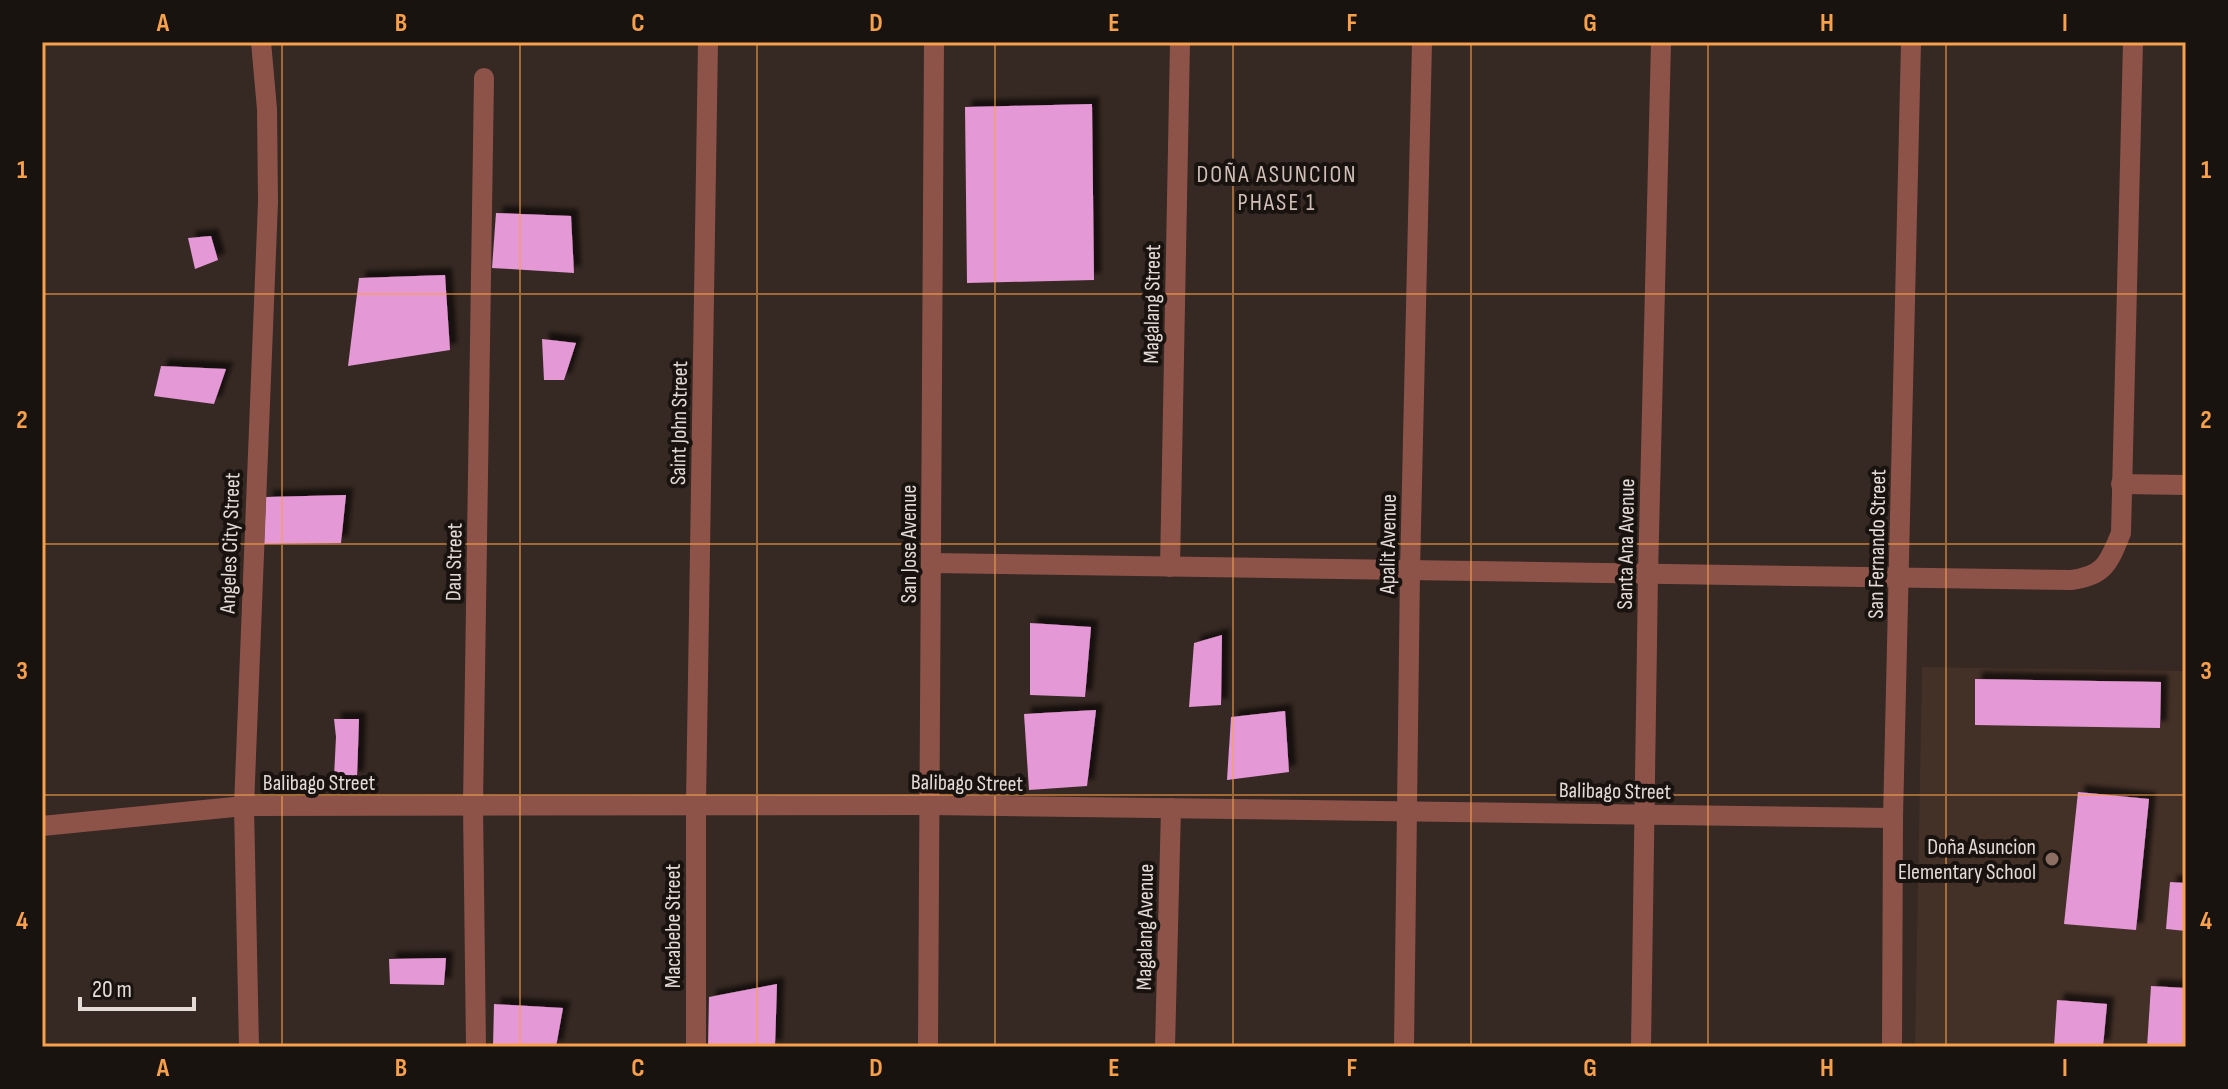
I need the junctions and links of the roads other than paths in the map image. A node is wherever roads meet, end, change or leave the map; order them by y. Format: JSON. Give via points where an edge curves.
{"nodes":[{"id":1,"x":261,"y":42,"type":"edge"},
{"id":2,"x":708,"y":42,"type":"edge"},
{"id":3,"x":934,"y":42,"type":"edge"},
{"id":4,"x":1180,"y":42,"type":"edge"},
{"id":5,"x":1422,"y":42,"type":"edge"},
{"id":6,"x":1661,"y":42,"type":"edge"},
{"id":7,"x":1911,"y":42,"type":"edge"},
{"id":8,"x":2133,"y":42,"type":"edge"},
{"id":9,"x":484,"y":78,"type":"dead end"},
{"id":10,"x":2121,"y":484,"type":"junction"},
{"id":11,"x":2186,"y":485,"type":"edge"},
{"id":12,"x":932,"y":563,"type":"junction"},
{"id":13,"x":1170,"y":567,"type":"junction"},
{"id":14,"x":1410,"y":571,"type":"junction"},
{"id":15,"x":1648,"y":575,"type":"junction"},
{"id":16,"x":1899,"y":578,"type":"junction"},
{"id":17,"x":696,"y":804,"type":"junction"},
{"id":18,"x":473,"y":805,"type":"junction"},
{"id":19,"x":931,"y":805,"type":"junction"},
{"id":20,"x":244,"y":806,"type":"junction"},
{"id":21,"x":1171,"y":808,"type":"junction"},
{"id":22,"x":1406,"y":811,"type":"junction"},
{"id":23,"x":1646,"y":814,"type":"junction"},
{"id":24,"x":1893,"y":818,"type":"junction"},
{"id":25,"x":42,"y":826,"type":"edge"},
{"id":26,"x":249,"y":1047,"type":"edge"},
{"id":27,"x":476,"y":1047,"type":"edge"},
{"id":28,"x":696,"y":1047,"type":"edge"},
{"id":29,"x":928,"y":1047,"type":"edge"},
{"id":30,"x":1165,"y":1047,"type":"edge"},
{"id":31,"x":1404,"y":1047,"type":"edge"},
{"id":32,"x":1641,"y":1047,"type":"edge"},
{"id":33,"x":1892,"y":1047,"type":"edge"}],
"edges":[{"from":1,"to":20,"type":"street","name":"Angeles City Street","via":[[268,202]]},
{"from":2,"to":17,"type":"street","name":"Saint John Street"},
{"from":3,"to":12,"type":"street","name":"San Jose Avenue"},
{"from":4,"to":13,"type":"street","name":"Magalang Street"},
{"from":5,"to":14,"type":"street","name":"Apalit Avenue"},
{"from":6,"to":15,"type":"street","name":"Santa Ana Avenue"},
{"from":7,"to":16,"type":"street","name":"San Fernando Street"},
{"from":8,"to":10,"type":"street"},
{"from":9,"to":18,"type":"street","name":"Dau Street"},
{"from":10,"to":11,"type":"street"},
{"from":10,"to":16,"type":"street","via":[[2121,533],[2110,561],[2090,578]]},
{"from":12,"to":13,"type":"street"},
{"from":12,"to":19,"type":"street","name":"San Jose Avenue"},
{"from":13,"to":14,"type":"street"},
{"from":14,"to":15,"type":"street"},
{"from":14,"to":22,"type":"street","name":"Apalit Avenue"},
{"from":15,"to":16,"type":"street"},
{"from":15,"to":23,"type":"street","name":"Santa Ana Avenue"},
{"from":16,"to":24,"type":"street","name":"San Fernando Street"},
{"from":17,"to":18,"type":"street","name":"Balibago Street"},
{"from":17,"to":19,"type":"street","name":"Balibago Street"},
{"from":17,"to":28,"type":"street","name":"Macabebe Street"},
{"from":18,"to":20,"type":"street","name":"Balibago Street"},
{"from":18,"to":27,"type":"street","name":"Dau Street"},
{"from":19,"to":21,"type":"street","name":"Balibago Street"},
{"from":19,"to":29,"type":"street","name":"San Jose Avenue"},
{"from":20,"to":25,"type":"street","name":"Balibago Street"},
{"from":20,"to":26,"type":"street","name":"Angeles City Street"},
{"from":21,"to":22,"type":"street","name":"Balibago Street"},
{"from":21,"to":30,"type":"street","name":"Magalang Avenue"},
{"from":22,"to":23,"type":"street","name":"Balibago Street"},
{"from":22,"to":31,"type":"street","name":"Apalit Avenue"},
{"from":23,"to":24,"type":"street","name":"Balibago Street"},
{"from":23,"to":32,"type":"street","name":"Santa Ana Avenue"},
{"from":24,"to":33,"type":"street","name":"San Fernando Street"}]}
